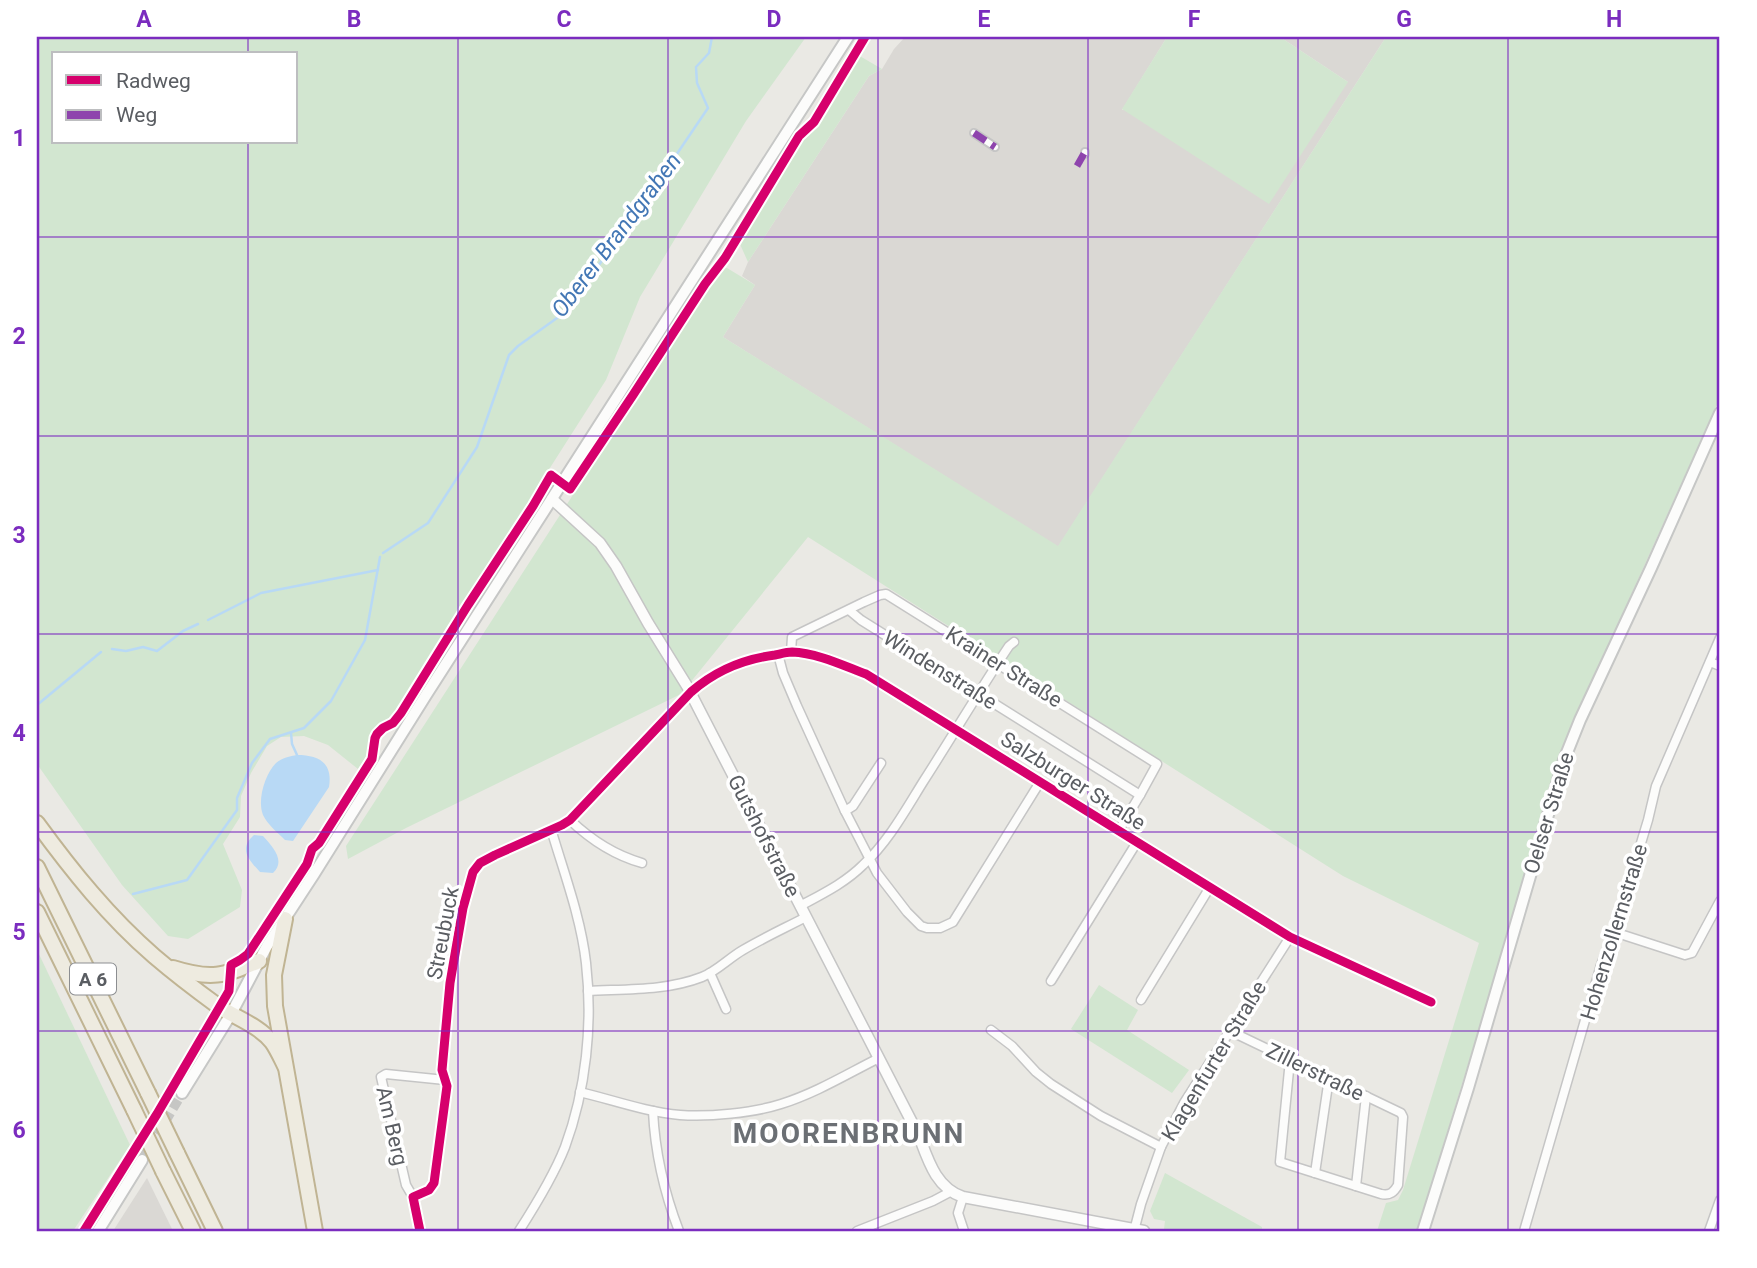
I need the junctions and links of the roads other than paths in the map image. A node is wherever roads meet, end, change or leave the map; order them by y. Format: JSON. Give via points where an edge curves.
{"nodes":[{"id":1,"x":848,"y":37,"type":"edge"},
{"id":2,"x":974,"y":133,"type":"dead end"},
{"id":3,"x":995,"y":147,"type":"dead end"},
{"id":4,"x":1720,"y":413,"type":"edge"},
{"id":5,"x":552,"y":499,"type":"junction"},
{"id":6,"x":849,"y":610,"type":"junction"},
{"id":7,"x":1720,"y":638,"type":"edge"},
{"id":8,"x":1014,"y":642,"type":"dead end"},
{"id":9,"x":791,"y":652,"type":"junction"},
{"id":10,"x":778,"y":654,"type":"junction"},
{"id":11,"x":1710,"y":662,"type":"junction"},
{"id":12,"x":998,"y":663,"type":"junction"},
{"id":13,"x":1720,"y":666,"type":"edge"},
{"id":14,"x":691,"y":692,"type":"junction"},
{"id":15,"x":977,"y":694,"type":"junction"},
{"id":16,"x":957,"y":730,"type":"junction"},
{"id":17,"x":881,"y":763,"type":"dead end"},
{"id":18,"x":1040,"y":782,"type":"junction"},
{"id":19,"x":1140,"y":795,"type":"junction"},
{"id":20,"x":845,"y":811,"type":"junction"},
{"id":21,"x":570,"y":820,"type":"junction"},
{"id":22,"x":37,"y":823,"type":"edge"},
{"id":23,"x":551,"y":829,"type":"junction"},
{"id":24,"x":1119,"y":830,"type":"junction"},
{"id":25,"x":1137,"y":842,"type":"junction"},
{"id":26,"x":869,"y":859,"type":"junction"},
{"id":27,"x":642,"y":863,"type":"dead end"},
{"id":28,"x":37,"y":867,"type":"edge"},
{"id":29,"x":1210,"y":887,"type":"junction"},
{"id":30,"x":1720,"y":901,"type":"edge"},
{"id":31,"x":800,"y":906,"type":"junction"},
{"id":32,"x":37,"y":912,"type":"edge"},
{"id":33,"x":806,"y":917,"type":"junction"},
{"id":34,"x":285,"y":919,"type":"junction"},
{"id":35,"x":1614,"y":932,"type":"junction"},
{"id":36,"x":1290,"y":937,"type":"junction"},
{"id":37,"x":259,"y":961,"type":"junction"},
{"id":38,"x":165,"y":965,"type":"junction"},
{"id":39,"x":710,"y":973,"type":"junction"},
{"id":40,"x":1051,"y":981,"type":"dead end"},
{"id":41,"x":588,"y":991,"type":"junction"},
{"id":42,"x":1141,"y":1000,"type":"dead end"},
{"id":43,"x":1431,"y":1002,"type":"dead end"},
{"id":44,"x":726,"y":1009,"type":"dead end"},
{"id":45,"x":232,"y":1014,"type":"junction"},
{"id":46,"x":991,"y":1030,"type":"dead end"},
{"id":47,"x":1230,"y":1031,"type":"junction"},
{"id":48,"x":879,"y":1058,"type":"junction"},
{"id":49,"x":1290,"y":1060,"type":"junction"},
{"id":50,"x":285,"y":1066,"type":"junction"},
{"id":51,"x":1329,"y":1078,"type":"junction"},
{"id":52,"x":445,"y":1080,"type":"junction"},
{"id":53,"x":580,"y":1092,"type":"junction"},
{"id":54,"x":182,"y":1093,"type":"tunnel mouth"},
{"id":55,"x":1366,"y":1096,"type":"junction"},
{"id":56,"x":653,"y":1111,"type":"junction"},
{"id":57,"x":1161,"y":1147,"type":"junction"},
{"id":58,"x":142,"y":1160,"type":"tunnel mouth"},
{"id":59,"x":1315,"y":1173,"type":"junction"},
{"id":60,"x":1356,"y":1186,"type":"junction"},
{"id":61,"x":950,"y":1192,"type":"junction"},
{"id":62,"x":413,"y":1197,"type":"junction"},
{"id":63,"x":963,"y":1197,"type":"junction"},
{"id":64,"x":1720,"y":1200,"type":"edge"},
{"id":65,"x":98,"y":1231,"type":"edge"},
{"id":66,"x":192,"y":1231,"type":"edge"},
{"id":67,"x":215,"y":1231,"type":"edge"},
{"id":68,"x":315,"y":1231,"type":"edge"},
{"id":69,"x":420,"y":1231,"type":"edge"},
{"id":70,"x":519,"y":1231,"type":"edge"},
{"id":71,"x":679,"y":1231,"type":"edge"},
{"id":72,"x":857,"y":1231,"type":"edge"},
{"id":73,"x":964,"y":1231,"type":"edge"},
{"id":74,"x":1138,"y":1231,"type":"edge"},
{"id":75,"x":1423,"y":1231,"type":"edge"},
{"id":76,"x":1524,"y":1231,"type":"edge"},
{"id":77,"x":1709,"y":1231,"type":"edge"}],
"edges":[{"from":1,"to":5,"type":"main road"},
{"from":2,"to":3,"type":"street"},
{"from":4,"to":75,"type":"main road","name":"Oelser Straße","via":[[1564,760]]},
{"from":5,"to":14,"type":"street","name":"Gutshofstraße","via":[[600,543],[617,566]]},
{"from":5,"to":34,"type":"main road"},
{"from":6,"to":9,"type":"street","name":"Krainer Straße","via":[[792,637]]},
{"from":6,"to":12,"type":"street","name":"Krainer Straße","via":[[886,594]]},
{"from":6,"to":15,"type":"street","name":"Windenstraße"},
{"from":7,"to":11,"type":"street","name":"Hohenzollernstraße"},
{"from":8,"to":12,"type":"street"},
{"from":9,"to":10,"type":"street","name":"Salzburger Straße"},
{"from":9,"to":16,"type":"street","name":"Salzburger Straße","via":[[829,659],[866,674]]},
{"from":10,"to":14,"type":"street","name":"Salzburger Straße","via":[[727,668]]},
{"from":10,"to":20,"type":"street"},
{"from":11,"to":13,"type":"street"},
{"from":11,"to":35,"type":"street","name":"Hohenzollernstraße","via":[[1656,786]]},
{"from":12,"to":15,"type":"street"},
{"from":12,"to":19,"type":"street","name":"Krainer Straße","via":[[1157,764]]},
{"from":14,"to":21,"type":"street","name":"Streubuck"},
{"from":14,"to":31,"type":"street","name":"Gutshofstraße"},
{"from":15,"to":16,"type":"street"},
{"from":15,"to":19,"type":"street","name":"Windenstraße"},
{"from":16,"to":18,"type":"street","name":"Salzburger Straße"},
{"from":16,"to":26,"type":"street"},
{"from":17,"to":20,"type":"street"},
{"from":18,"to":24,"type":"street","name":"Salzburger Straße"},
{"from":18,"to":26,"type":"street","via":[[947,926],[927,928],[915,921]]},
{"from":19,"to":24,"type":"street","name":"Krainer Straße"},
{"from":20,"to":26,"type":"street"},
{"from":21,"to":23,"type":"street","name":"Streubuck"},
{"from":21,"to":27,"type":"street","via":[[617,854]]},
{"from":22,"to":38,"type":"highway","via":[[91,893]]},
{"from":23,"to":41,"type":"street","via":[[579,926]]},
{"from":23,"to":52,"type":"street","name":"Streubuck","via":[[480,863],[473,872],[450,983],[442,1070]]},
{"from":24,"to":25,"type":"street","name":"Salzburger Straße"},
{"from":25,"to":29,"type":"street","name":"Salzburger Straße"},
{"from":25,"to":40,"type":"street"},
{"from":26,"to":31,"type":"street","via":[[839,884]]},
{"from":28,"to":67,"type":"highway","number":"A 6","bridge":true},
{"from":29,"to":36,"type":"street","name":"Salzburger Straße"},
{"from":29,"to":42,"type":"street"},
{"from":30,"to":35,"type":"street","via":[[1692,953],[1685,955]]},
{"from":31,"to":33,"type":"street","name":"Gutshofstraße"},
{"from":32,"to":66,"type":"highway","number":"A 6","bridge":true},
{"from":33,"to":39,"type":"street"},
{"from":33,"to":48,"type":"street","name":"Gutshofstraße"},
{"from":34,"to":37,"type":"main road"},
{"from":34,"to":50,"type":"highway","via":[[274,986]]},
{"from":35,"to":76,"type":"street","name":"Hohenzollernstraße"},
{"from":36,"to":43,"type":"street","name":"Salzburger Straße"},
{"from":36,"to":47,"type":"street","name":"Klagenfurter Straße"},
{"from":37,"to":38,"type":"highway","via":[[214,976]]},
{"from":37,"to":45,"type":"main road"},
{"from":38,"to":45,"type":"highway"},
{"from":39,"to":41,"type":"street","via":[[677,985]]},
{"from":39,"to":44,"type":"street"},
{"from":41,"to":53,"type":"street","via":[[588,1044]]},
{"from":45,"to":50,"type":"highway","via":[[267,1037]]},
{"from":45,"to":54,"type":"main road"},
{"from":46,"to":57,"type":"street","via":[[1051,1084]]},
{"from":47,"to":49,"type":"street","name":"Zillerstraße"},
{"from":47,"to":57,"type":"street","name":"Klagenfurter Straße"},
{"from":48,"to":56,"type":"street","via":[[813,1092],[762,1109],[709,1115]]},
{"from":48,"to":61,"type":"street","name":"Gutshofstraße","via":[[936,1174]]},
{"from":49,"to":51,"type":"street","name":"Zillerstraße"},
{"from":49,"to":59,"type":"street","via":[[1280,1162]]},
{"from":50,"to":68,"type":"highway"},
{"from":51,"to":55,"type":"street","name":"Zillerstraße"},
{"from":51,"to":59,"type":"street"},
{"from":52,"to":62,"type":"street","name":"Streubuck","via":[[434,1183]]},
{"from":52,"to":62,"type":"street","name":"Am Berg","via":[[381,1077],[406,1185]]},
{"from":53,"to":56,"type":"street"},
{"from":53,"to":70,"type":"street","via":[[564,1148]]},
{"from":55,"to":60,"type":"street"},
{"from":55,"to":60,"type":"street","name":"Zillerstraße","via":[[1401,1113],[1398,1185],[1385,1195]]},
{"from":56,"to":71,"type":"street","via":[[657,1159]]},
{"from":57,"to":74,"type":"street","name":"Klagenfurter Straße","via":[[1141,1203]]},
{"from":58,"to":65,"type":"main road"},
{"from":59,"to":60,"type":"street"},
{"from":61,"to":63,"type":"street"},
{"from":61,"to":72,"type":"street"},
{"from":62,"to":69,"type":"street"},
{"from":63,"to":73,"type":"street","via":[[958,1213]]},
{"from":63,"to":74,"type":"street"},
{"from":64,"to":77,"type":"street"}]}
